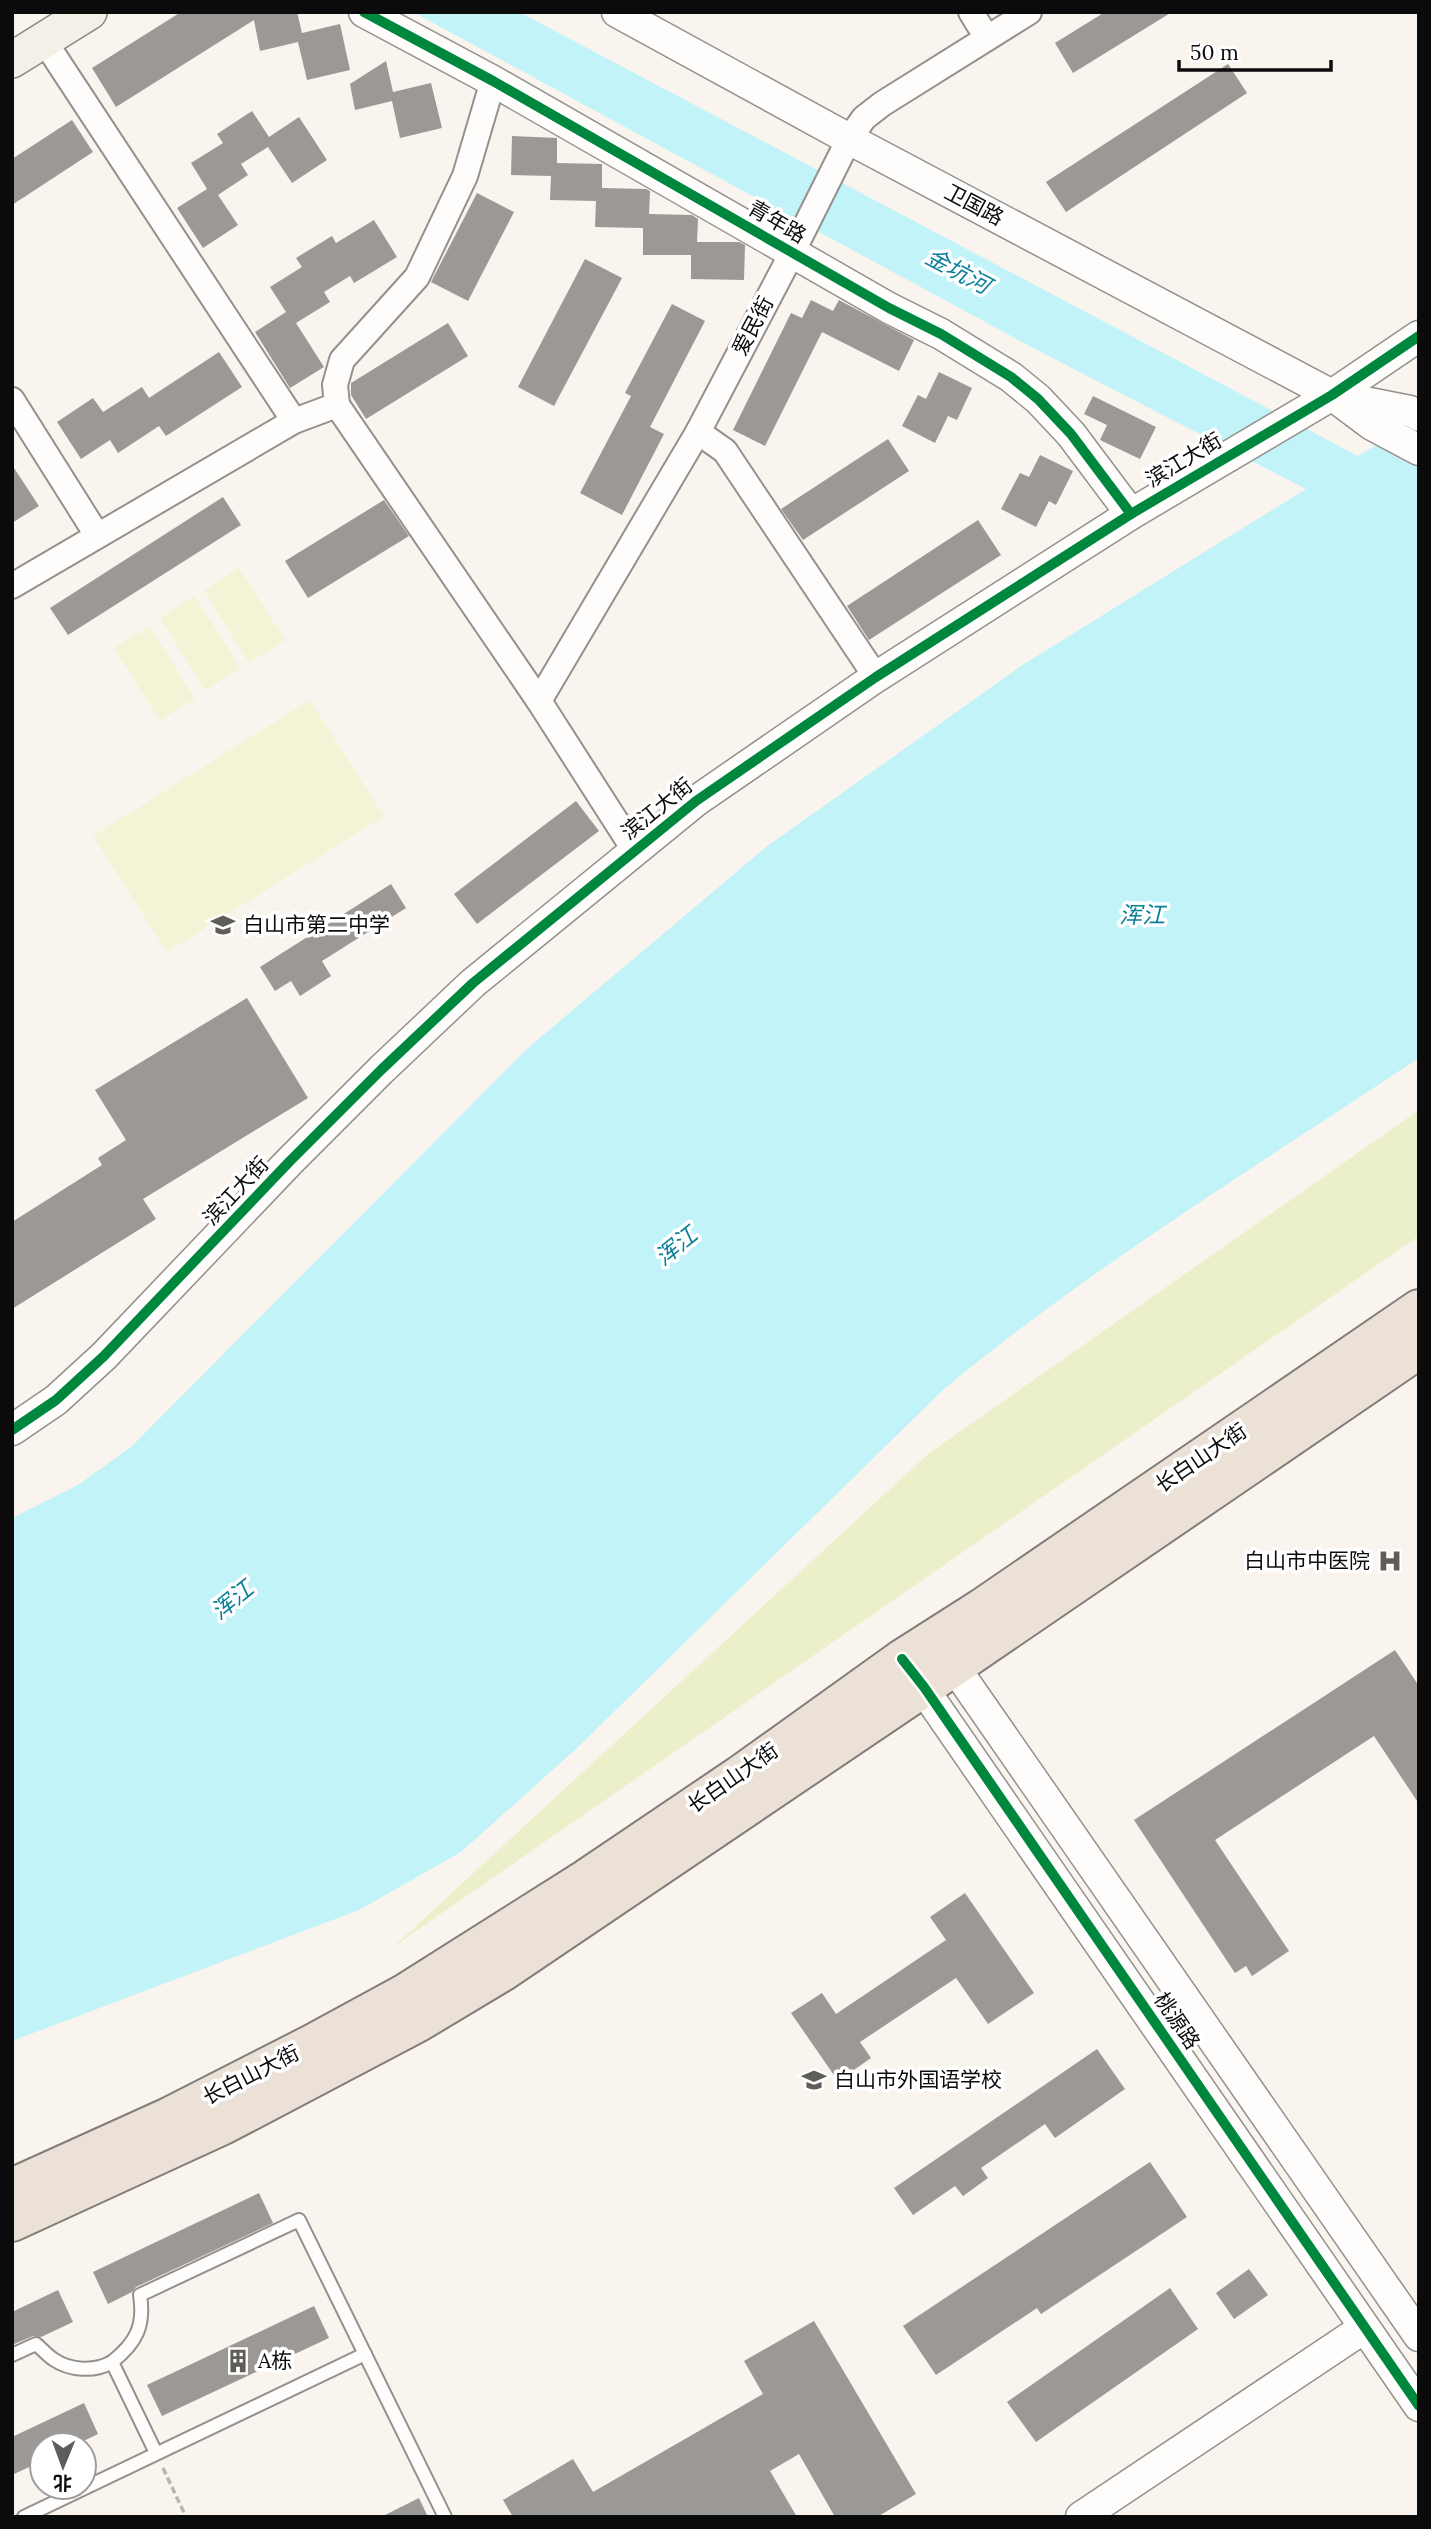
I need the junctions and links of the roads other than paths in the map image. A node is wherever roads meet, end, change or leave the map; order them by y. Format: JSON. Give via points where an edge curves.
{"nodes":[{"id":1,"x":89,"y":12,"type":"edge"},
{"id":2,"x":364,"y":12,"type":"edge"},
{"id":3,"x":617,"y":12,"type":"edge"},
{"id":4,"x":971,"y":12,"type":"edge"},
{"id":5,"x":1029,"y":12,"type":"edge"},
{"id":6,"x":987,"y":38,"type":"junction"},
{"id":7,"x":43,"y":39,"type":"junction"},
{"id":8,"x":12,"y":60,"type":"edge"},
{"id":9,"x":493,"y":81,"type":"junction"},
{"id":10,"x":843,"y":150,"type":"junction"},
{"id":11,"x":795,"y":246,"type":"junction"},
{"id":12,"x":1419,"y":336,"type":"edge"},
{"id":13,"x":1332,"y":395,"type":"junction"},
{"id":14,"x":12,"y":400,"type":"edge"},
{"id":15,"x":337,"y":405,"type":"junction"},
{"id":16,"x":1414,"y":414,"type":"edge"},
{"id":17,"x":294,"y":421,"type":"junction"},
{"id":18,"x":698,"y":432,"type":"junction"},
{"id":19,"x":1419,"y":450,"type":"edge"},
{"id":20,"x":1131,"y":514,"type":"junction"},
{"id":21,"x":97,"y":535,"type":"junction"},
{"id":22,"x":12,"y":586,"type":"edge"},
{"id":23,"x":876,"y":677,"type":"junction"},
{"id":24,"x":538,"y":701,"type":"junction"},
{"id":25,"x":635,"y":851,"type":"junction"},
{"id":26,"x":1419,"y":1309,"type":"edge"},
{"id":27,"x":1419,"y":1349,"type":"edge"},
{"id":28,"x":12,"y":1430,"type":"edge"},
{"id":29,"x":945,"y":1652,"type":"junction"},
{"id":30,"x":913,"y":1673,"type":"junction"},
{"id":31,"x":12,"y":2188,"type":"edge"},
{"id":32,"x":12,"y":2222,"type":"edge"},
{"id":33,"x":1364,"y":2328,"type":"junction"},
{"id":34,"x":1419,"y":2336,"type":"edge"},
{"id":35,"x":365,"y":2354,"type":"junction"},
{"id":36,"x":12,"y":2355,"type":"edge"},
{"id":37,"x":112,"y":2362,"type":"junction"},
{"id":38,"x":1419,"y":2406,"type":"edge"},
{"id":39,"x":156,"y":2454,"type":"junction"},
{"id":40,"x":24,"y":2517,"type":"edge"},
{"id":41,"x":445,"y":2517,"type":"edge"},
{"id":42,"x":1082,"y":2517,"type":"edge"}],
"edges":[{"from":1,"to":7,"type":"main road"},
{"from":2,"to":9,"type":"street","name":"青年路"},
{"from":3,"to":10,"type":"street","name":"卫国路"},
{"from":4,"to":6,"type":"street"},
{"from":5,"to":6,"type":"street","name":"爱民街"},
{"from":6,"to":10,"type":"street","name":"爱民街","via":[[864,118]]},
{"from":7,"to":8,"type":"main road"},
{"from":7,"to":17,"type":"street"},
{"from":9,"to":11,"type":"street","name":"青年路"},
{"from":9,"to":15,"type":"street","via":[[465,176],[417,277],[342,360],[335,385]]},
{"from":10,"to":11,"type":"street","name":"爱民街"},
{"from":10,"to":13,"type":"street","name":"卫国路"},
{"from":11,"to":18,"type":"street","name":"爱民街"},
{"from":11,"to":20,"type":"street","name":"青年路","via":[[888,308],[1010,377],[1038,399],[1071,434]]},
{"from":12,"to":13,"type":"street","name":"滨江大街"},
{"from":13,"to":16,"type":"street"},
{"from":13,"to":19,"type":"street","via":[[1372,425]]},
{"from":13,"to":20,"type":"street","name":"滨江大街"},
{"from":14,"to":21,"type":"street"},
{"from":15,"to":17,"type":"street"},
{"from":15,"to":24,"type":"street"},
{"from":17,"to":21,"type":"street"},
{"from":18,"to":23,"type":"street","via":[[725,451]]},
{"from":18,"to":24,"type":"street","name":"爱民街"},
{"from":20,"to":23,"type":"street","name":"滨江大街"},
{"from":21,"to":22,"type":"street"},
{"from":23,"to":25,"type":"street","name":"滨江大街","via":[[696,801]]},
{"from":24,"to":25,"type":"street"},
{"from":25,"to":28,"type":"street","name":"滨江大街","via":[[473,982],[380,1069],[104,1356],[56,1400]]},
{"from":26,"to":29,"type":"main road","name":"长白山大街"},
{"from":27,"to":29,"type":"main road","name":"长白山大街"},
{"from":29,"to":30,"type":"main road","name":"长白山大街"},
{"from":29,"to":34,"type":"street","name":"桃源路"},
{"from":30,"to":31,"type":"main road","name":"长白山大街","via":[[740,1775],[404,1994],[169,2117]]},
{"from":30,"to":32,"type":"main road","name":"长白山大街","via":[[513,1964],[417,2023],[223,2125]]},
{"from":30,"to":33,"type":"street","name":"桃源路"},
{"from":33,"to":38,"type":"street","name":"桃源路"},
{"from":33,"to":42,"type":"street"},
{"from":35,"to":37,"type":"lane","via":[[299,2220],[140,2295],[139,2330]]},
{"from":35,"to":39,"type":"lane"},
{"from":35,"to":41,"type":"lane"},
{"from":36,"to":37,"type":"lane","via":[[36,2344],[54,2360],[71,2366],[101,2369]]},
{"from":37,"to":39,"type":"lane"},
{"from":39,"to":40,"type":"lane"}]}
